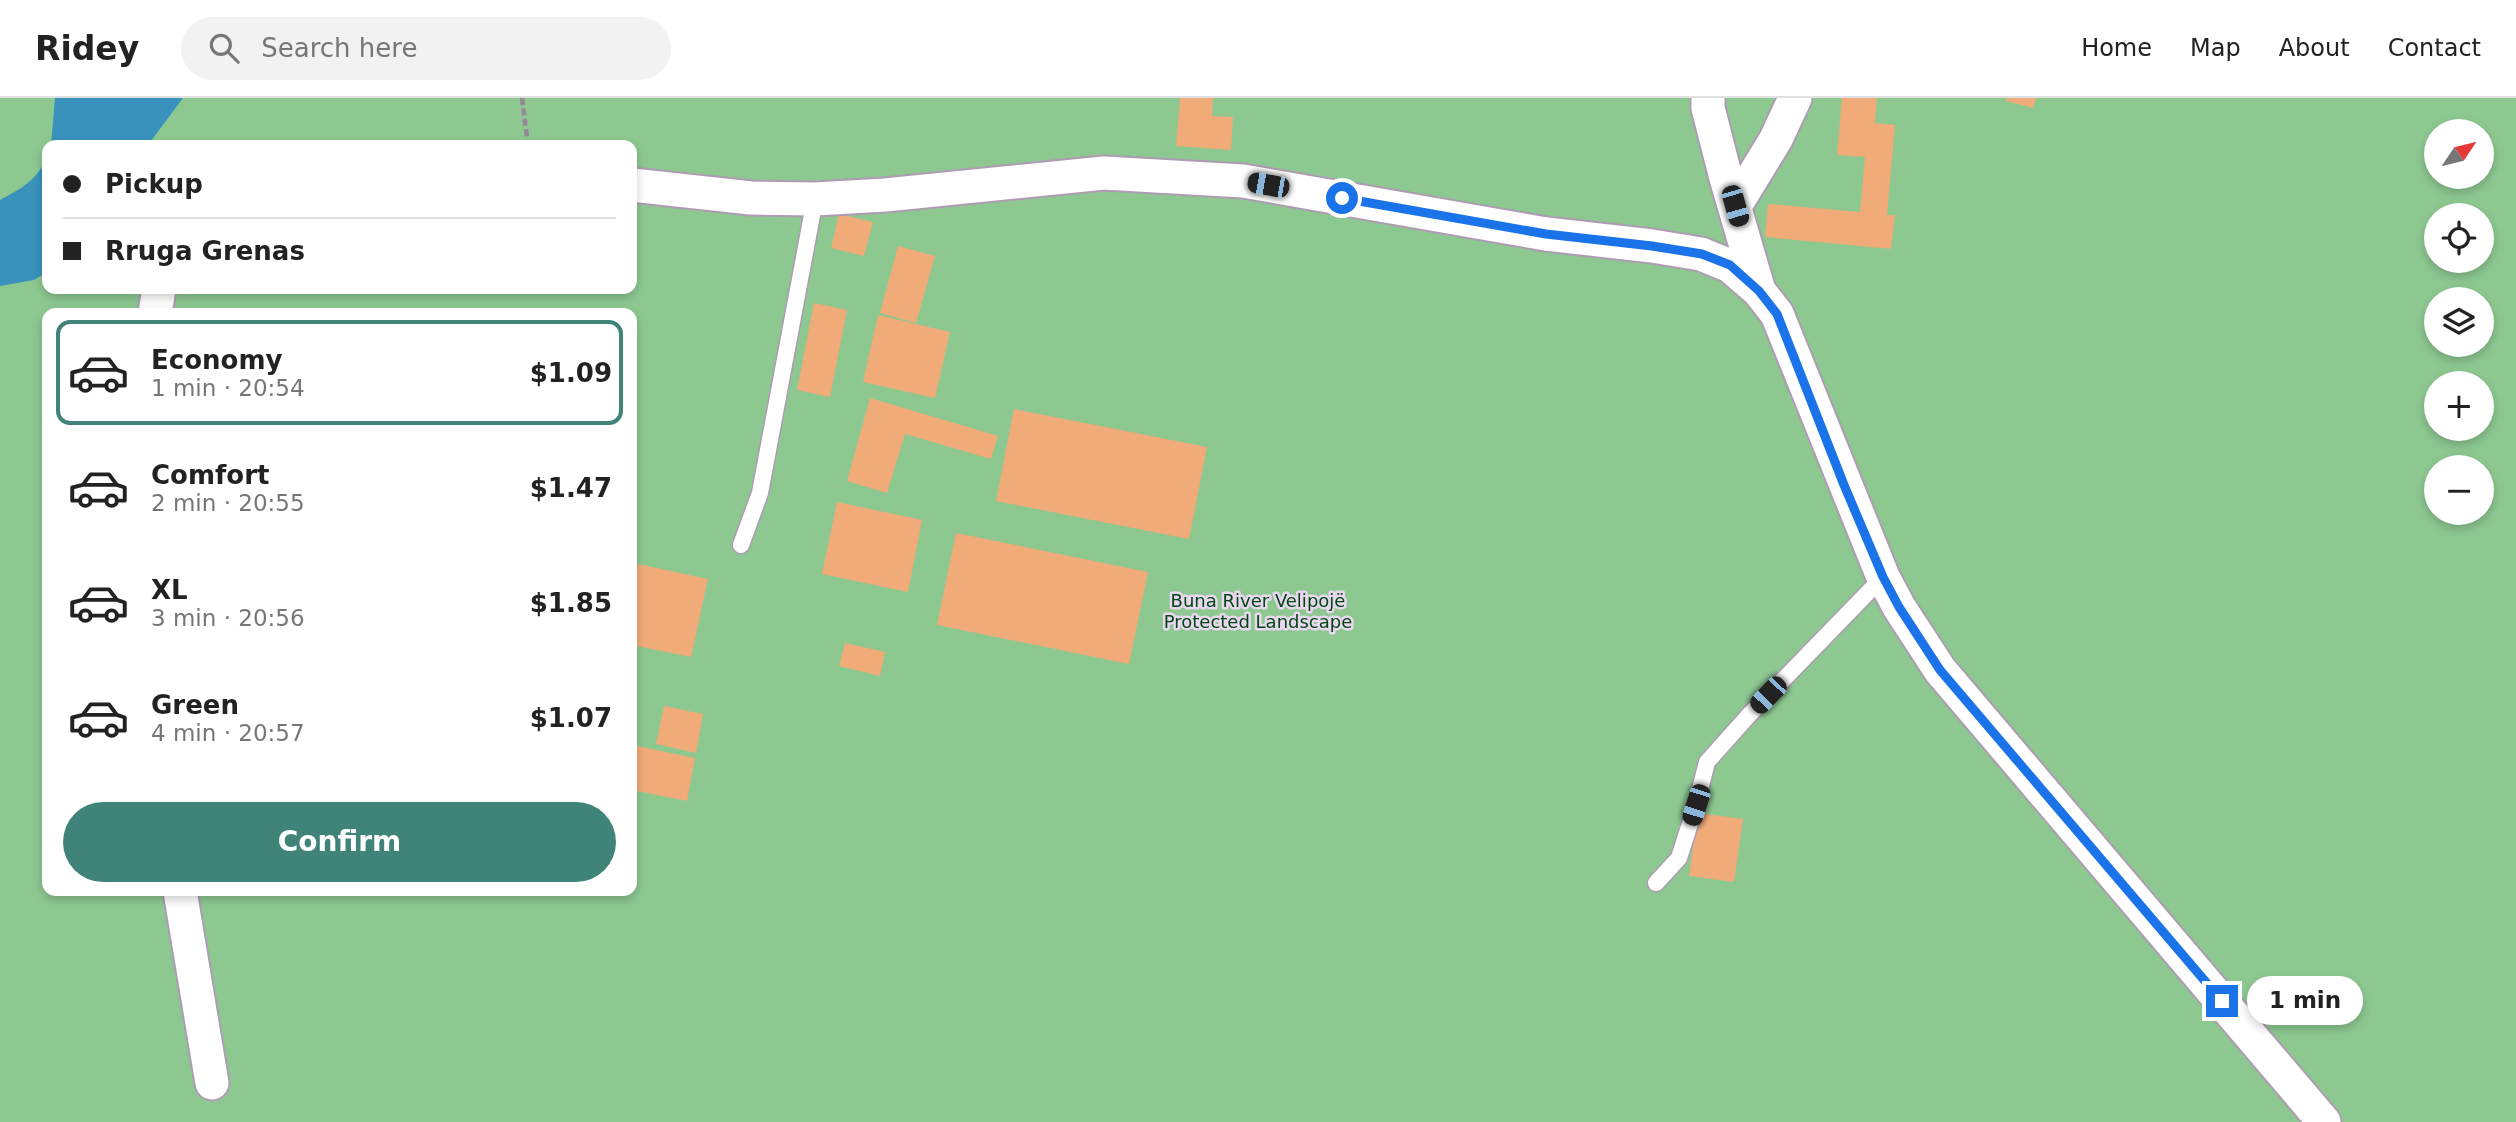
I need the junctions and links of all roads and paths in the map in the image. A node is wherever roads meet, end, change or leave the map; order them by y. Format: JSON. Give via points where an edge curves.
{"nodes":[{"id":1,"x":522,"y":98,"type":"edge"},
{"id":2,"x":1709,"y":98,"type":"edge"},
{"id":3,"x":1795,"y":98,"type":"edge"},
{"id":4,"x":527,"y":140,"type":"edge"},
{"id":5,"x":637,"y":186,"type":"edge"},
{"id":6,"x":815,"y":199,"type":"junction"},
{"id":7,"x":1735,"y":206,"type":"junction"},
{"id":8,"x":1759,"y":291,"type":"junction"},
{"id":9,"x":740,"y":545,"type":"dead end"},
{"id":10,"x":1883,"y":577,"type":"junction"},
{"id":11,"x":1656,"y":883,"type":"dead end"},
{"id":12,"x":181,"y":896,"type":"edge"},
{"id":13,"x":212,"y":1083,"type":"dead end"},
{"id":14,"x":2324,"y":1122,"type":"edge"}],
"edges":[{"from":1,"to":4,"type":"path"},
{"from":2,"to":7,"type":"street"},
{"from":3,"to":7,"type":"street"},
{"from":5,"to":6,"type":"street","via":[[751,198]]},
{"from":6,"to":8,"type":"street","via":[[1104,173],[1243,181],[1546,234],[1702,254],[1730,265]]},
{"from":6,"to":9,"type":"lane","via":[[760,494]]},
{"from":7,"to":8,"type":"street"},
{"from":8,"to":10,"type":"street","via":[[1777,314]]},
{"from":10,"to":11,"type":"lane","via":[[1707,762],[1679,858]]},
{"from":10,"to":14,"type":"street","via":[[1940,670]]},
{"from":12,"to":13,"type":"street"}]}
